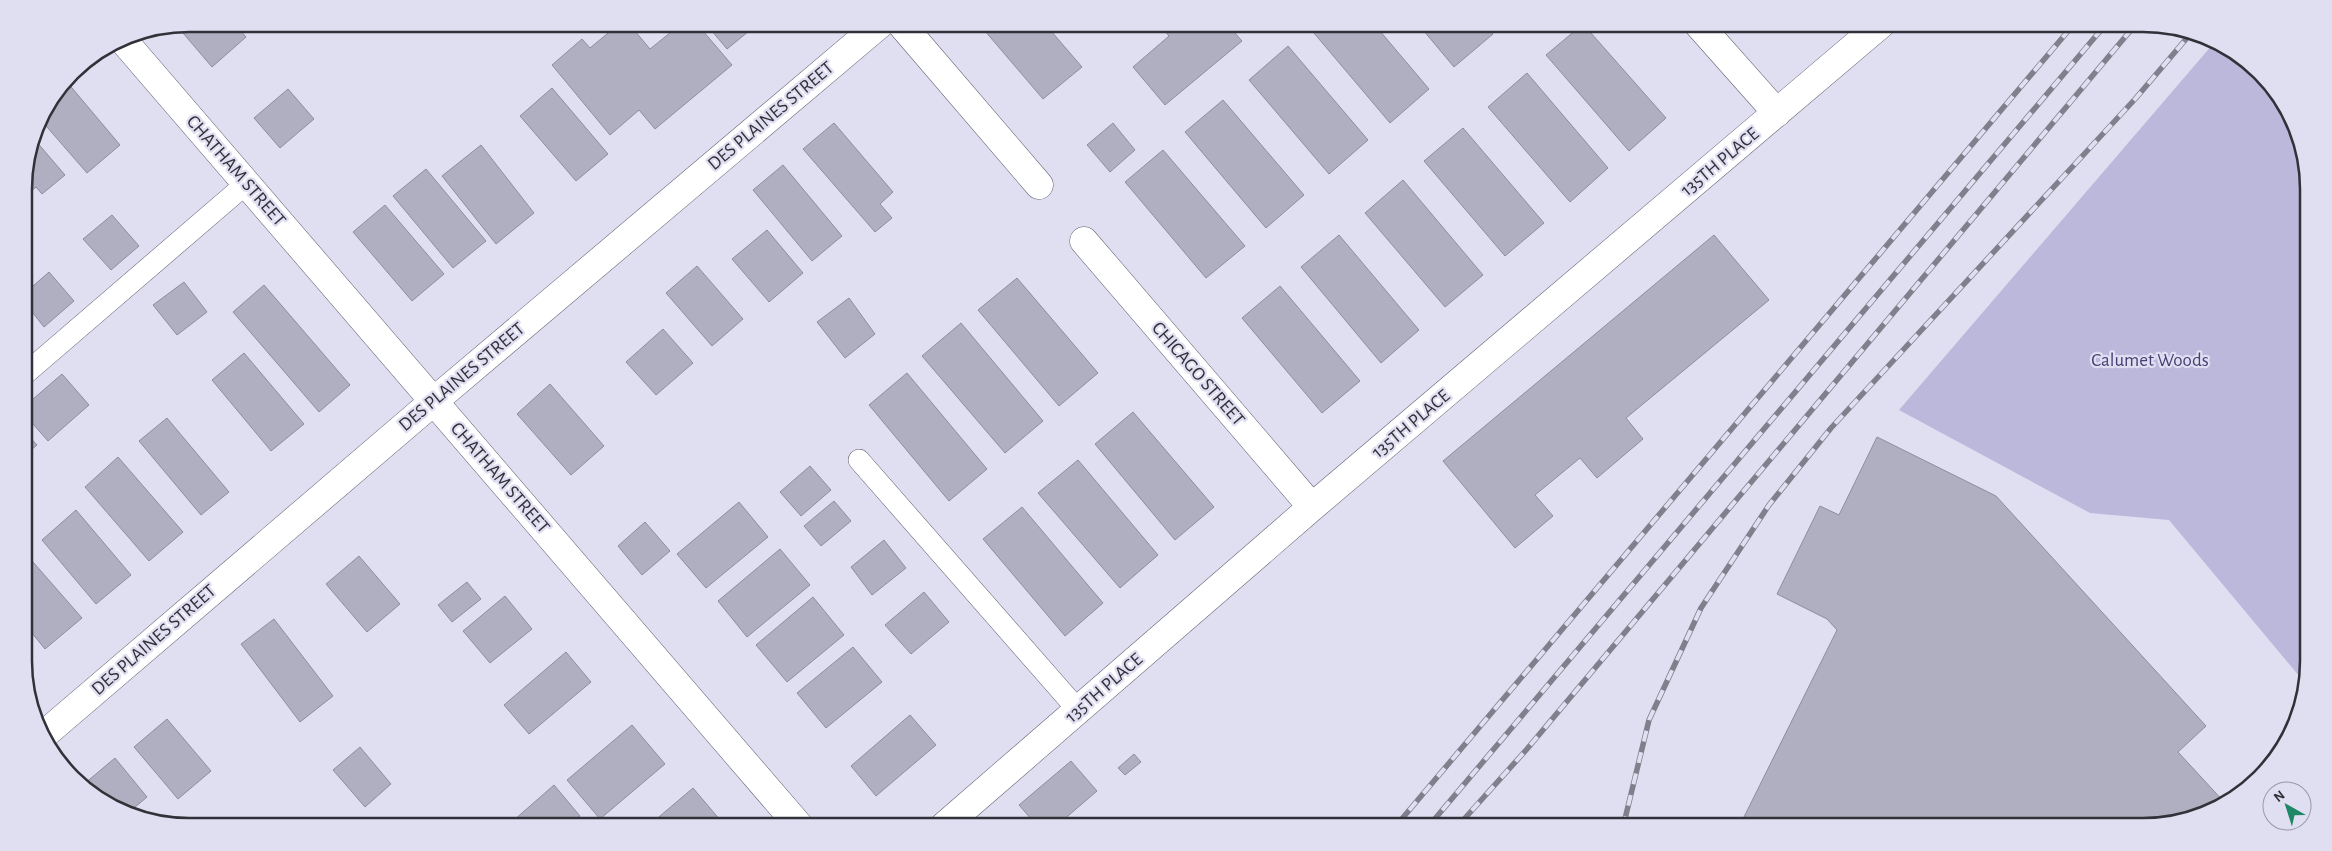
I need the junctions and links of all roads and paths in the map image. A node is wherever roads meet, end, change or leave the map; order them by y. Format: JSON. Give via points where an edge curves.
{"nodes":[{"id":1,"x":871,"y":32,"type":"edge"},
{"id":2,"x":908,"y":32,"type":"edge"},
{"id":3,"x":1705,"y":32,"type":"edge"},
{"id":4,"x":1872,"y":32,"type":"edge"},
{"id":5,"x":128,"y":46,"type":"edge"},
{"id":6,"x":1777,"y":113,"type":"junction"},
{"id":7,"x":247,"y":183,"type":"junction"},
{"id":8,"x":1039,"y":185,"type":"dead end"},
{"id":9,"x":1084,"y":240,"type":"dead end"},
{"id":10,"x":33,"y":367,"type":"edge"},
{"id":11,"x":434,"y":401,"type":"junction"},
{"id":12,"x":859,"y":460,"type":"dead end"},
{"id":13,"x":1312,"y":507,"type":"junction"},
{"id":14,"x":1078,"y":710,"type":"junction"},
{"id":15,"x":49,"y":731,"type":"edge"},
{"id":16,"x":792,"y":818,"type":"edge"},
{"id":17,"x":953,"y":818,"type":"edge"}],
"edges":[{"from":1,"to":11,"type":"street","name":"DES PLAINES STREET"},
{"from":2,"to":8,"type":"street"},
{"from":3,"to":6,"type":"street"},
{"from":4,"to":6,"type":"street","name":"135TH PLACE"},
{"from":5,"to":7,"type":"street","name":"CHATHAM STREET"},
{"from":6,"to":13,"type":"street","name":"135TH PLACE"},
{"from":7,"to":10,"type":"lane"},
{"from":7,"to":11,"type":"street","name":"CHATHAM STREET"},
{"from":9,"to":13,"type":"street","name":"CHICAGO STREET"},
{"from":11,"to":15,"type":"street","name":"DES PLAINES STREET"},
{"from":11,"to":16,"type":"street","name":"CHATHAM STREET"},
{"from":12,"to":14,"type":"lane"},
{"from":13,"to":14,"type":"street","name":"135TH PLACE"},
{"from":14,"to":17,"type":"street","name":"135TH PLACE"}]}
